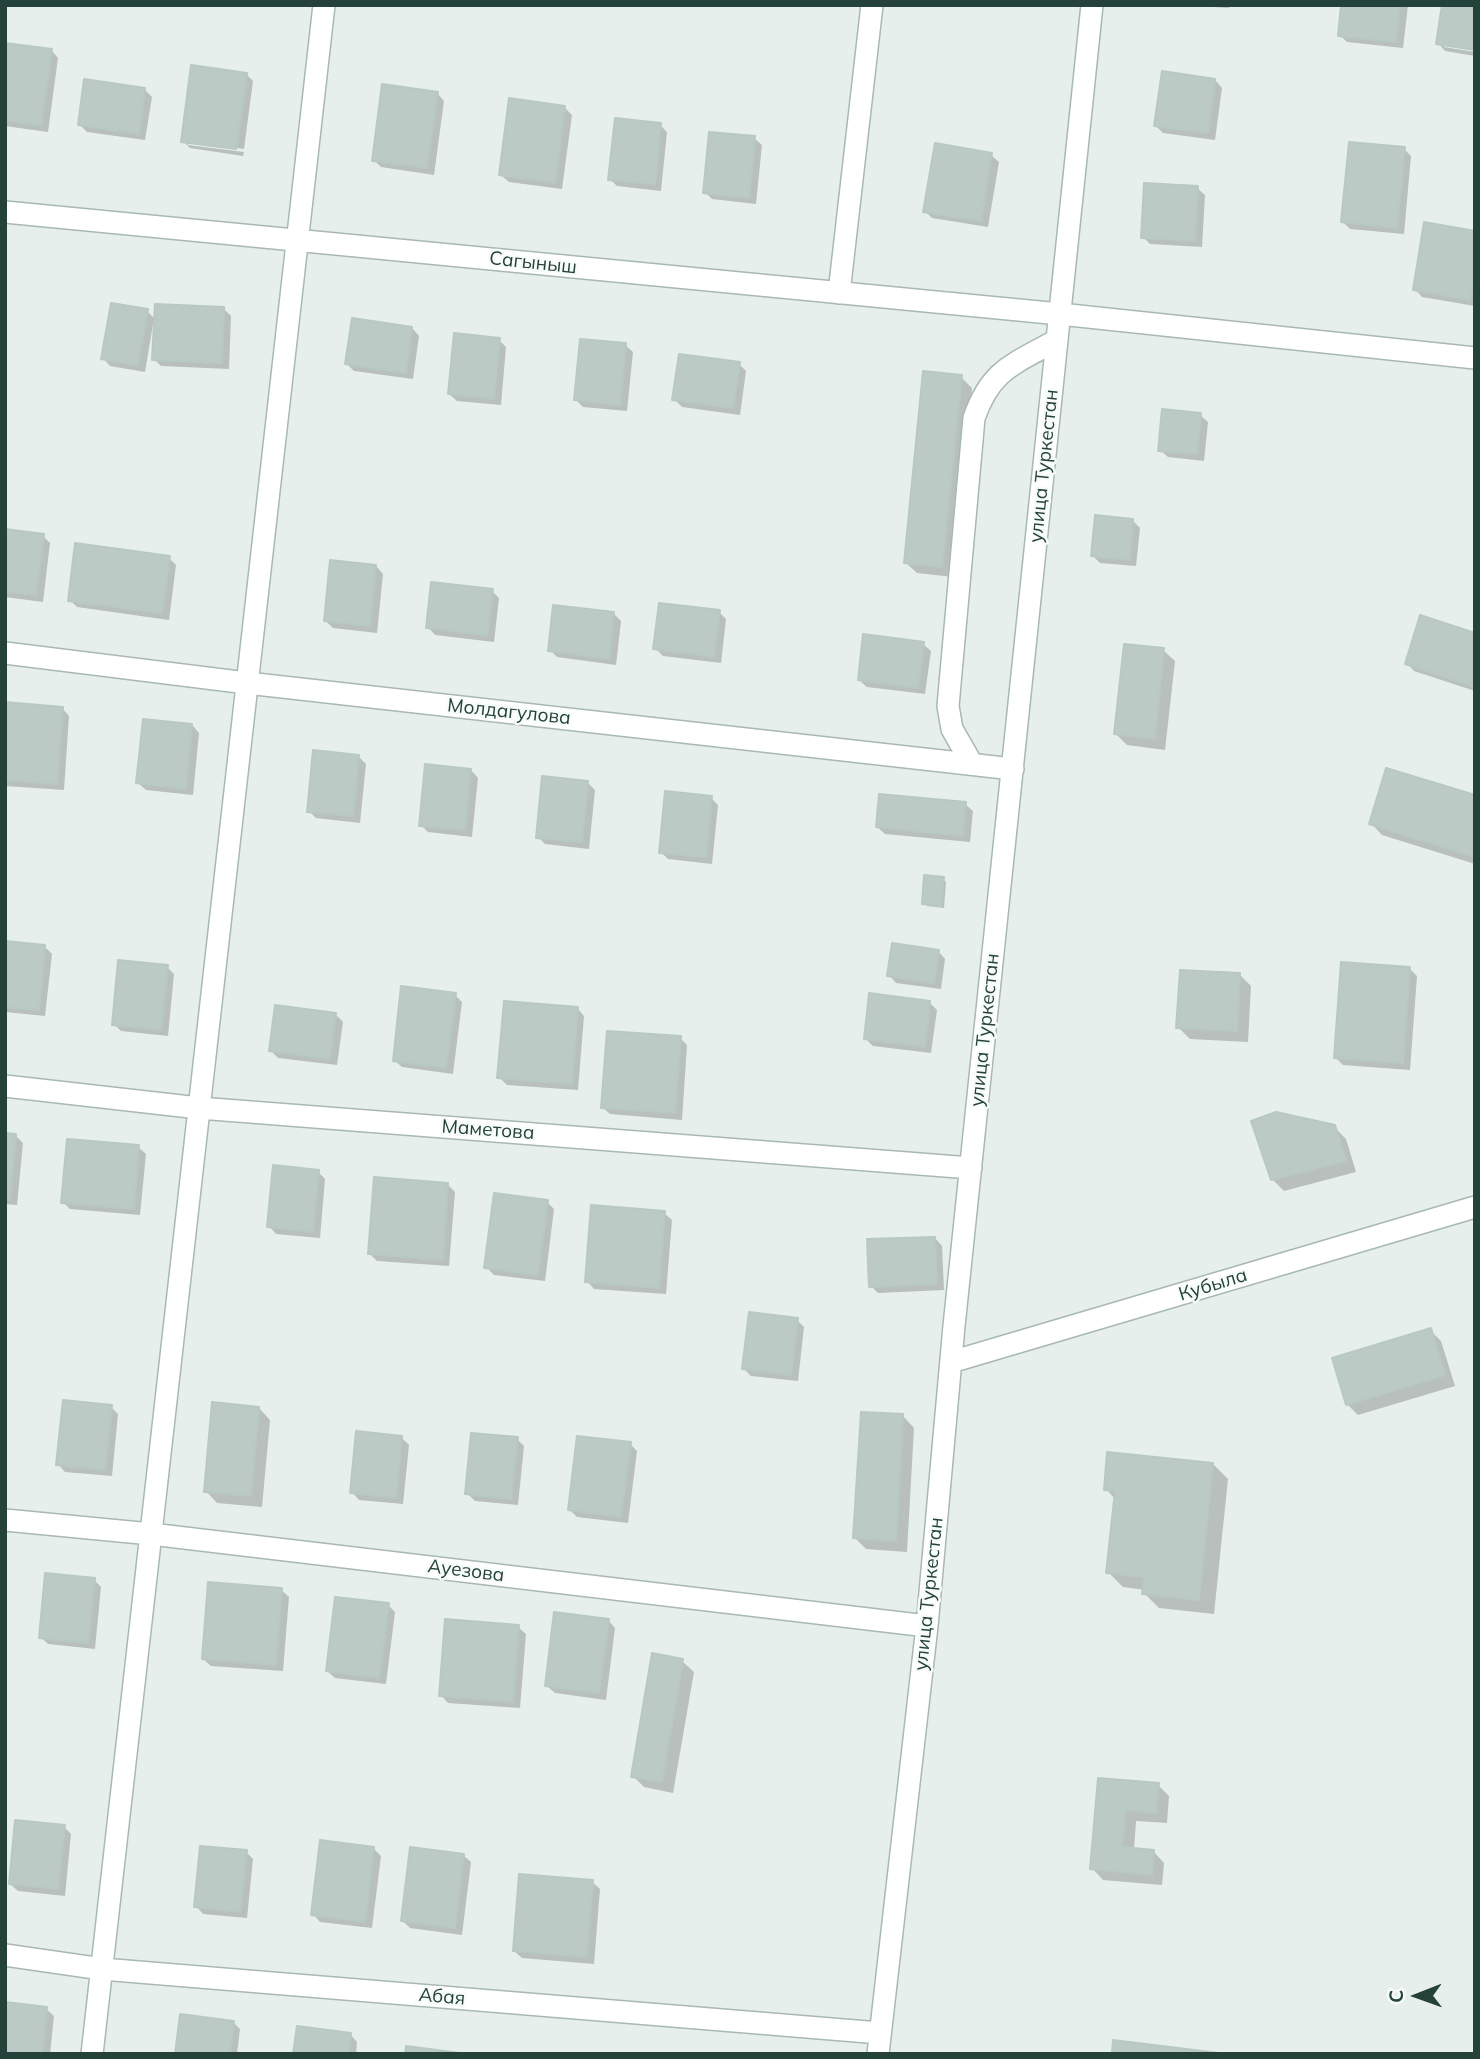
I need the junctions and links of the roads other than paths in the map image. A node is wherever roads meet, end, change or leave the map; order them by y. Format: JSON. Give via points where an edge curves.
{"nodes":[{"id":1,"x":324,"y":5,"type":"edge"},
{"id":2,"x":872,"y":5,"type":"edge"},
{"id":3,"x":1091,"y":5,"type":"edge"},
{"id":4,"x":5,"y":212,"type":"edge"},
{"id":5,"x":297,"y":240,"type":"junction"},
{"id":6,"x":839,"y":293,"type":"junction"},
{"id":7,"x":1060,"y":314,"type":"junction"},
{"id":8,"x":1057,"y":340,"type":"junction"},
{"id":9,"x":1475,"y":358,"type":"edge"},
{"id":10,"x":5,"y":653,"type":"edge"},
{"id":11,"x":247,"y":683,"type":"junction"},
{"id":12,"x":972,"y":764,"type":"junction"},
{"id":13,"x":1013,"y":769,"type":"junction"},
{"id":14,"x":5,"y":1086,"type":"edge"},
{"id":15,"x":199,"y":1108,"type":"junction"},
{"id":16,"x":971,"y":1168,"type":"junction"},
{"id":17,"x":1475,"y":1207,"type":"edge"},
{"id":18,"x":951,"y":1363,"type":"junction"},
{"id":19,"x":5,"y":1520,"type":"edge"},
{"id":20,"x":151,"y":1534,"type":"junction"},
{"id":21,"x":927,"y":1626,"type":"junction"},
{"id":22,"x":5,"y":1955,"type":"edge"},
{"id":23,"x":102,"y":1969,"type":"junction"},
{"id":24,"x":879,"y":2043,"type":"edge"},
{"id":25,"x":92,"y":2054,"type":"edge"}],
"edges":[{"from":1,"to":5,"type":"street"},
{"from":2,"to":6,"type":"street"},
{"from":3,"to":7,"type":"street","name":"улица Туркестан"},
{"from":4,"to":5,"type":"street","name":"Сагыныш"},
{"from":5,"to":6,"type":"street","name":"Сагыныш"},
{"from":5,"to":11,"type":"street"},
{"from":6,"to":7,"type":"street","name":"Сагыныш"},
{"from":7,"to":8,"type":"street","name":"улица Туркестан"},
{"from":7,"to":9,"type":"street","name":"Сагыныш"},
{"from":8,"to":12,"type":"street","via":[[1002,370],[982,395],[974,418],[948,706],[952,729]]},
{"from":8,"to":13,"type":"street","name":"улица Туркестан"},
{"from":10,"to":11,"type":"street","name":"Молдагулова"},
{"from":11,"to":12,"type":"street","name":"Молдагулова"},
{"from":11,"to":15,"type":"street"},
{"from":12,"to":13,"type":"street","name":"Молдагулова"},
{"from":13,"to":16,"type":"street","name":"улица Туркестан"},
{"from":14,"to":15,"type":"street","name":"Маметова"},
{"from":15,"to":16,"type":"street","name":"Маметова"},
{"from":15,"to":20,"type":"street"},
{"from":16,"to":18,"type":"street","name":"улица Туркестан"},
{"from":17,"to":18,"type":"street","name":"Кубыла"},
{"from":18,"to":21,"type":"street","name":"улица Туркестан"},
{"from":19,"to":20,"type":"street","name":"Ауезова"},
{"from":20,"to":21,"type":"street","name":"Ауезова"},
{"from":20,"to":23,"type":"street"},
{"from":21,"to":24,"type":"street","name":"улица Туркестан"},
{"from":22,"to":23,"type":"street","name":"Абая"},
{"from":23,"to":24,"type":"street","name":"Абая"},
{"from":23,"to":25,"type":"street"}]}
